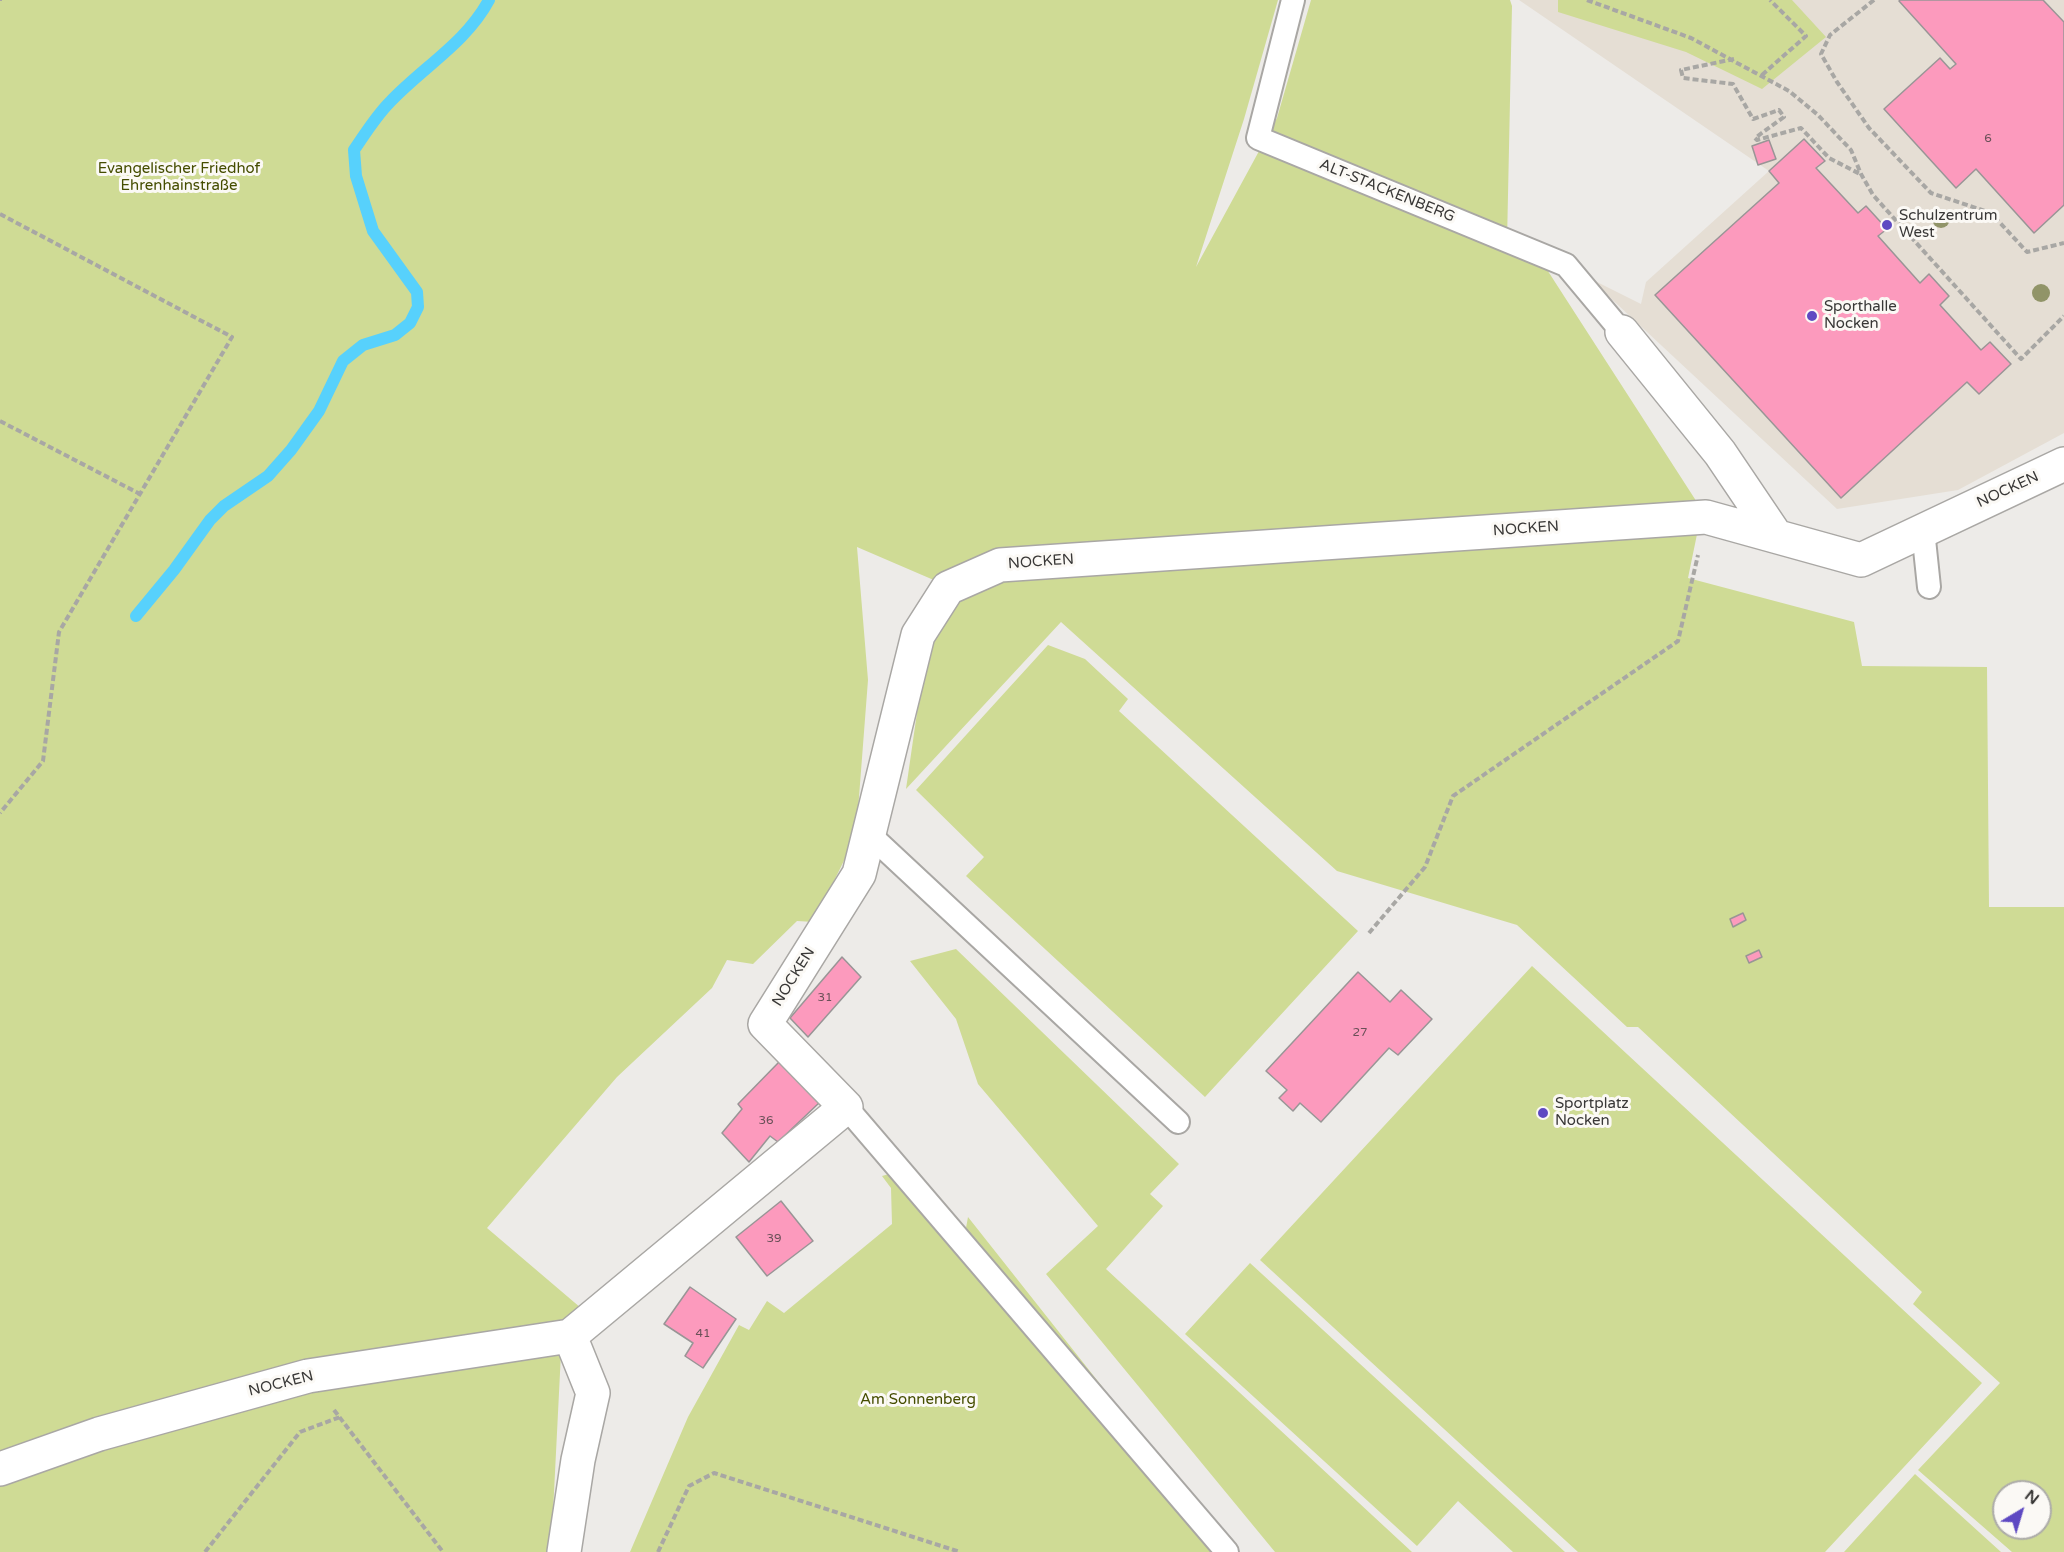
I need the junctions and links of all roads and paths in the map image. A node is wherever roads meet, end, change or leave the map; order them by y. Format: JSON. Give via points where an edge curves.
{"nodes":[{"id":1,"x":1293,"y":0,"type":"edge"},
{"id":2,"x":1587,"y":0,"type":"edge"},
{"id":3,"x":1770,"y":0,"type":"edge"},
{"id":4,"x":1874,"y":0,"type":"edge"},
{"id":5,"x":1734,"y":59,"type":"junction"},
{"id":6,"x":1762,"y":75,"type":"junction"},
{"id":7,"x":1861,"y":174,"type":"junction"},
{"id":8,"x":0,"y":214,"type":"edge"},
{"id":9,"x":2064,"y":243,"type":"edge"},
{"id":10,"x":2064,"y":316,"type":"edge"},
{"id":11,"x":1622,"y":333,"type":"joint"},
{"id":12,"x":0,"y":421,"type":"edge"},
{"id":13,"x":2064,"y":464,"type":"edge"},
{"id":14,"x":140,"y":494,"type":"junction"},
{"id":15,"x":1706,"y":517,"type":"junction"},
{"id":16,"x":1923,"y":530,"type":"junction"},
{"id":17,"x":1776,"y":536,"type":"junction"},
{"id":18,"x":1929,"y":587,"type":"dead end"},
{"id":19,"x":0,"y":813,"type":"edge"},
{"id":20,"x":870,"y":835,"type":"junction"},
{"id":21,"x":1369,"y":933,"type":"dead end"},
{"id":22,"x":846,"y":1107,"type":"junction"},
{"id":23,"x":1178,"y":1122,"type":"dead end"},
{"id":24,"x":570,"y":1336,"type":"junction"},
{"id":25,"x":308,"y":1376,"type":"junction"},
{"id":26,"x":340,"y":1417,"type":"junction"},
{"id":27,"x":0,"y":1469,"type":"edge"},
{"id":28,"x":206,"y":1552,"type":"edge"},
{"id":29,"x":443,"y":1552,"type":"edge"},
{"id":30,"x":564,"y":1552,"type":"edge"},
{"id":31,"x":658,"y":1552,"type":"edge"},
{"id":32,"x":960,"y":1552,"type":"edge"},
{"id":33,"x":1227,"y":1552,"type":"edge"}],
"edges":[{"from":1,"to":11,"type":"lane","name":"ALT-STACKENBERG","via":[[1258,138],[1566,265]]},
{"from":2,"to":5,"type":"path","via":[[1691,38]]},
{"from":3,"to":6,"type":"path","via":[[1806,36]]},
{"from":4,"to":9,"type":"path","via":[[1830,35],[1821,54],[1869,128],[1931,193],[1991,213],[2027,252]]},
{"from":5,"to":6,"type":"path"},
{"from":5,"to":7,"type":"path","via":[[1682,70],[1683,78],[1733,84],[1752,119],[1779,110],[1784,117],[1757,140],[1801,128],[1828,158]]},
{"from":6,"to":7,"type":"path","via":[[1818,115],[1851,150]]},
{"from":7,"to":10,"type":"path","via":[[1873,195],[2021,359]]},
{"from":8,"to":14,"type":"path","via":[[232,337]]},
{"from":11,"to":17,"type":"street","via":[[1720,453]]},
{"from":12,"to":14,"type":"path"},
{"from":13,"to":16,"type":"street","name":"NOCKEN"},
{"from":14,"to":19,"type":"path","via":[[59,632],[43,761]]},
{"from":15,"to":17,"type":"street","name":"NOCKEN"},
{"from":15,"to":20,"type":"street","name":"NOCKEN","via":[[1000,565],[948,588],[918,635]]},
{"from":15,"to":21,"type":"path","via":[[1678,641],[1453,796],[1425,867]]},
{"from":16,"to":17,"type":"street","name":"NOCKEN","via":[[1860,560]]},
{"from":16,"to":18,"type":"lane"},
{"from":20,"to":22,"type":"street","name":"NOCKEN","via":[[859,874],[765,1024]]},
{"from":20,"to":23,"type":"lane"},
{"from":22,"to":24,"type":"street"},
{"from":22,"to":33,"type":"lane"},
{"from":24,"to":25,"type":"street","name":"NOCKEN"},
{"from":24,"to":30,"type":"street","via":[[593,1393]]},
{"from":25,"to":26,"type":"path"},
{"from":25,"to":27,"type":"street","name":"NOCKEN","via":[[99,1434]]},
{"from":26,"to":28,"type":"path","via":[[300,1432]]},
{"from":26,"to":29,"type":"path"},
{"from":31,"to":32,"type":"path","via":[[689,1486],[714,1473]]}]}
